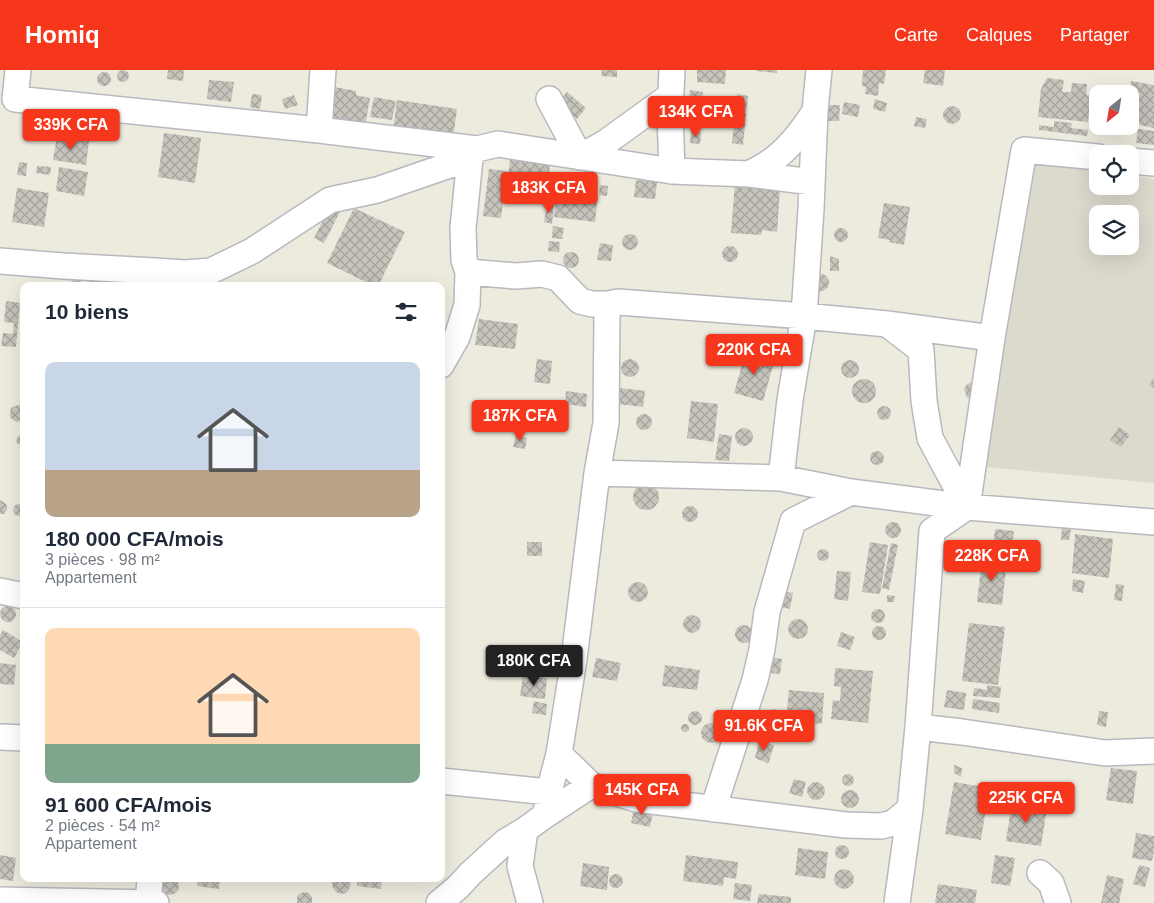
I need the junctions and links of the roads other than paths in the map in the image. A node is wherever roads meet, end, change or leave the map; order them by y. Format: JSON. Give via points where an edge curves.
{"nodes":[{"id":1,"x":18,"y":70,"type":"edge"},
{"id":2,"x":324,"y":70,"type":"edge"},
{"id":3,"x":672,"y":70,"type":"edge"},
{"id":4,"x":819,"y":70,"type":"edge"},
{"id":5,"x":670,"y":96,"type":"junction"},
{"id":6,"x":549,"y":99,"type":"dead end"},
{"id":7,"x":815,"y":110,"type":"junction"},
{"id":8,"x":319,"y":130,"type":"junction"},
{"id":9,"x":474,"y":153,"type":"junction"},
{"id":10,"x":1089,"y":156,"type":"edge"},
{"id":11,"x":580,"y":157,"type":"junction"},
{"id":12,"x":1139,"y":162,"type":"edge"},
{"id":13,"x":1154,"y":163,"type":"edge"},
{"id":14,"x":672,"y":171,"type":"junction"},
{"id":15,"x":749,"y":174,"type":"junction"},
{"id":16,"x":812,"y":182,"type":"junction"},
{"id":17,"x":1,"y":267,"type":"edge"},
{"id":18,"x":468,"y":272,"type":"junction"},
{"id":19,"x":152,"y":279,"type":"edge"},
{"id":20,"x":608,"y":304,"type":"junction"},
{"id":21,"x":804,"y":316,"type":"junction"},
{"id":22,"x":887,"y":324,"type":"junction"},
{"id":23,"x":992,"y":338,"type":"junction"},
{"id":24,"x":445,"y":358,"type":"edge"},
{"id":25,"x":597,"y":473,"type":"junction"},
{"id":26,"x":781,"y":478,"type":"junction"},
{"id":27,"x":851,"y":492,"type":"junction"},
{"id":28,"x":967,"y":507,"type":"junction"},
{"id":29,"x":1154,"y":522,"type":"edge"},
{"id":30,"x":0,"y":591,"type":"edge"},
{"id":31,"x":20,"y":595,"type":"edge"},
{"id":32,"x":918,"y":727,"type":"junction"},
{"id":33,"x":0,"y":737,"type":"edge"},
{"id":34,"x":20,"y":738,"type":"edge"},
{"id":35,"x":1154,"y":751,"type":"edge"},
{"id":36,"x":559,"y":754,"type":"junction"},
{"id":37,"x":445,"y":781,"type":"edge"},
{"id":38,"x":591,"y":785,"type":"junction"},
{"id":39,"x":549,"y":792,"type":"junction"},
{"id":40,"x":712,"y":809,"type":"junction"},
{"id":41,"x":910,"y":809,"type":"junction"},
{"id":42,"x":534,"y":823,"type":"junction"},
{"id":43,"x":1040,"y":873,"type":"dead end"},
{"id":44,"x":151,"y":897,"type":"edge"},
{"id":45,"x":1,"y":901,"type":"edge"},
{"id":46,"x":439,"y":903,"type":"edge"},
{"id":47,"x":530,"y":903,"type":"edge"},
{"id":48,"x":897,"y":903,"type":"edge"},
{"id":49,"x":1058,"y":903,"type":"edge"}],
"edges":[{"from":1,"to":8,"type":"street","via":[[15,98]]},
{"from":2,"to":8,"type":"street"},
{"from":3,"to":5,"type":"street"},
{"from":4,"to":7,"type":"street"},
{"from":5,"to":11,"type":"street"},
{"from":5,"to":14,"type":"street"},
{"from":6,"to":11,"type":"street"},
{"from":7,"to":15,"type":"street","via":[[786,148]]},
{"from":7,"to":16,"type":"street"},
{"from":8,"to":9,"type":"street"},
{"from":9,"to":11,"type":"street","via":[[498,144]]},
{"from":9,"to":18,"type":"street","via":[[463,228],[464,260]]},
{"from":9,"to":19,"type":"street","via":[[377,190],[330,200],[252,251],[211,271],[185,272]]},
{"from":10,"to":23,"type":"street","via":[[1024,150]]},
{"from":11,"to":14,"type":"street"},
{"from":12,"to":13,"type":"street"},
{"from":14,"to":15,"type":"street"},
{"from":15,"to":16,"type":"street"},
{"from":16,"to":21,"type":"street"},
{"from":17,"to":19,"type":"street","via":[[63,266]]},
{"from":18,"to":20,"type":"street","via":[[516,276],[542,274],[558,278],[580,301]]},
{"from":18,"to":24,"type":"street","via":[[467,305],[457,336]]},
{"from":20,"to":21,"type":"street","via":[[618,302]]},
{"from":20,"to":25,"type":"street","via":[[606,422]]},
{"from":21,"to":22,"type":"street"},
{"from":21,"to":26,"type":"street"},
{"from":22,"to":23,"type":"street"},
{"from":22,"to":28,"type":"street","via":[[921,350],[930,438]]},
{"from":23,"to":28,"type":"street"},
{"from":25,"to":26,"type":"street"},
{"from":25,"to":36,"type":"street"},
{"from":26,"to":27,"type":"street"},
{"from":27,"to":28,"type":"street"},
{"from":27,"to":40,"type":"street","via":[[793,521],[767,612],[755,680]]},
{"from":28,"to":29,"type":"street"},
{"from":28,"to":32,"type":"street","via":[[932,531]]},
{"from":30,"to":31,"type":"street"},
{"from":32,"to":35,"type":"street","via":[[1104,752]]},
{"from":32,"to":41,"type":"street"},
{"from":33,"to":34,"type":"street"},
{"from":36,"to":38,"type":"street"},
{"from":36,"to":39,"type":"street"},
{"from":37,"to":39,"type":"street"},
{"from":38,"to":40,"type":"street","via":[[636,799]]},
{"from":38,"to":42,"type":"street"},
{"from":39,"to":42,"type":"street","via":[[548,805]]},
{"from":40,"to":41,"type":"street","via":[[846,825],[881,826],[893,823]]},
{"from":41,"to":48,"type":"street"},
{"from":42,"to":46,"type":"street","via":[[506,842]]},
{"from":42,"to":47,"type":"street","via":[[520,866]]},
{"from":43,"to":49,"type":"street","via":[[1051,883]]},
{"from":44,"to":45,"type":"street"}]}
